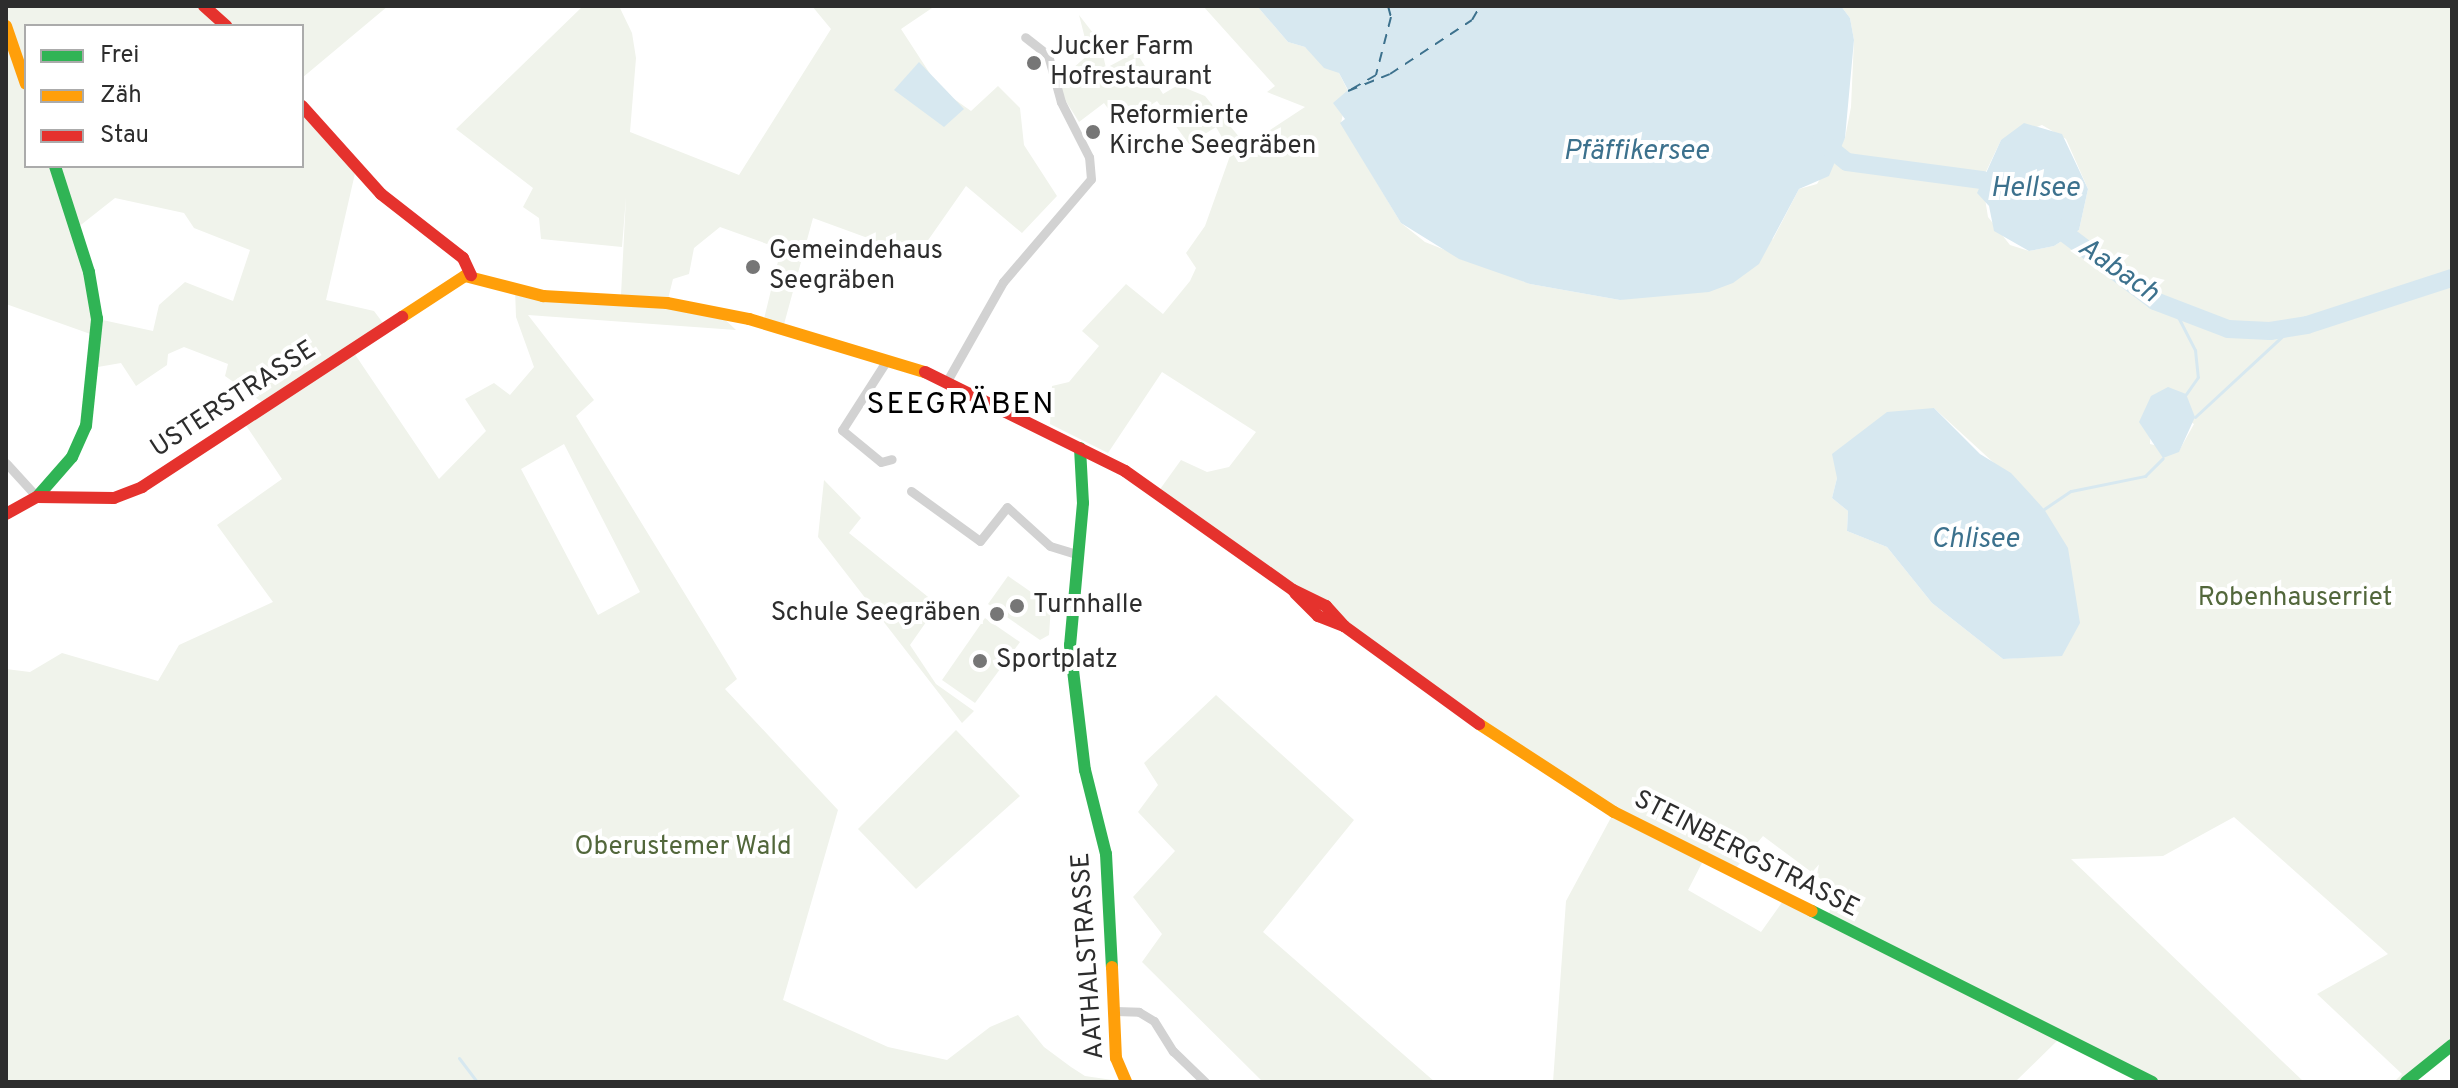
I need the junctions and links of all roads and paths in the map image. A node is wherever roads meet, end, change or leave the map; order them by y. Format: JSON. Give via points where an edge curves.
{"nodes":[{"id":1,"x":204,"y":6,"type":"edge"},
{"id":2,"x":224,"y":24,"type":"edge"},
{"id":3,"x":6,"y":26,"type":"edge"},
{"id":4,"x":1025,"y":37,"type":"dead end"},
{"id":5,"x":24,"y":78,"type":"edge"},
{"id":6,"x":304,"y":108,"type":"edge"},
{"id":7,"x":56,"y":168,"type":"edge"},
{"id":8,"x":471,"y":275,"type":"junction"},
{"id":9,"x":887,"y":360,"type":"junction"},
{"id":10,"x":947,"y":381,"type":"junction"},
{"id":11,"x":1080,"y":448,"type":"junction"},
{"id":12,"x":892,"y":459,"type":"dead end"},
{"id":13,"x":6,"y":463,"type":"edge"},
{"id":14,"x":911,"y":491,"type":"dead end"},
{"id":15,"x":37,"y":497,"type":"junction"},
{"id":16,"x":6,"y":514,"type":"edge"},
{"id":17,"x":1076,"y":554,"type":"junction"},
{"id":18,"x":1115,"y":1011,"type":"junction"},
{"id":19,"x":2448,"y":1046,"type":"edge"},
{"id":20,"x":1126,"y":1082,"type":"edge"},
{"id":21,"x":1205,"y":1082,"type":"edge"},
{"id":22,"x":2152,"y":1082,"type":"edge"},
{"id":23,"x":2406,"y":1082,"type":"edge"}],
"edges":[{"from":1,"to":2,"type":"street"},
{"from":3,"to":5,"type":"street"},
{"from":4,"to":10,"type":"street","via":[[1048,55],[1061,102],[1089,157],[1091,179],[1003,282]]},
{"from":6,"to":8,"type":"street","via":[[381,194],[458,254]]},
{"from":7,"to":15,"type":"street","via":[[89,272],[97,327],[86,426],[72,457]]},
{"from":8,"to":9,"type":"street","name":"STEINBERGSTRASSE","via":[[543,296],[716,311]]},
{"from":8,"to":15,"type":"street","name":"USTERSTRASSE","via":[[142,487],[114,498]]},
{"from":9,"to":10,"type":"street","name":"STEINBERGSTRASSE"},
{"from":9,"to":12,"type":"street","via":[[842,430],[881,462]]},
{"from":10,"to":11,"type":"street","name":"STEINBERGSTRASSE"},
{"from":11,"to":17,"type":"street","name":"AATHALSTRASSE","via":[[1083,503]]},
{"from":11,"to":22,"type":"street","name":"STEINBERGSTRASSE","via":[[1142,482],[1293,590],[1326,606],[1344,626],[1488,732],[1614,812]]},
{"from":13,"to":15,"type":"street"},
{"from":14,"to":17,"type":"street","via":[[980,541],[1007,507],[1050,546]]},
{"from":15,"to":16,"type":"street","name":"USTERSTRASSE"},
{"from":17,"to":18,"type":"street","name":"AATHALSTRASSE","via":[[1070,645],[1085,770],[1106,854]]},
{"from":18,"to":20,"type":"street","name":"AATHALSTRASSE","via":[[1116,1058]]},
{"from":18,"to":21,"type":"street","via":[[1139,1012],[1154,1021],[1173,1051]]},
{"from":19,"to":23,"type":"street"}]}
